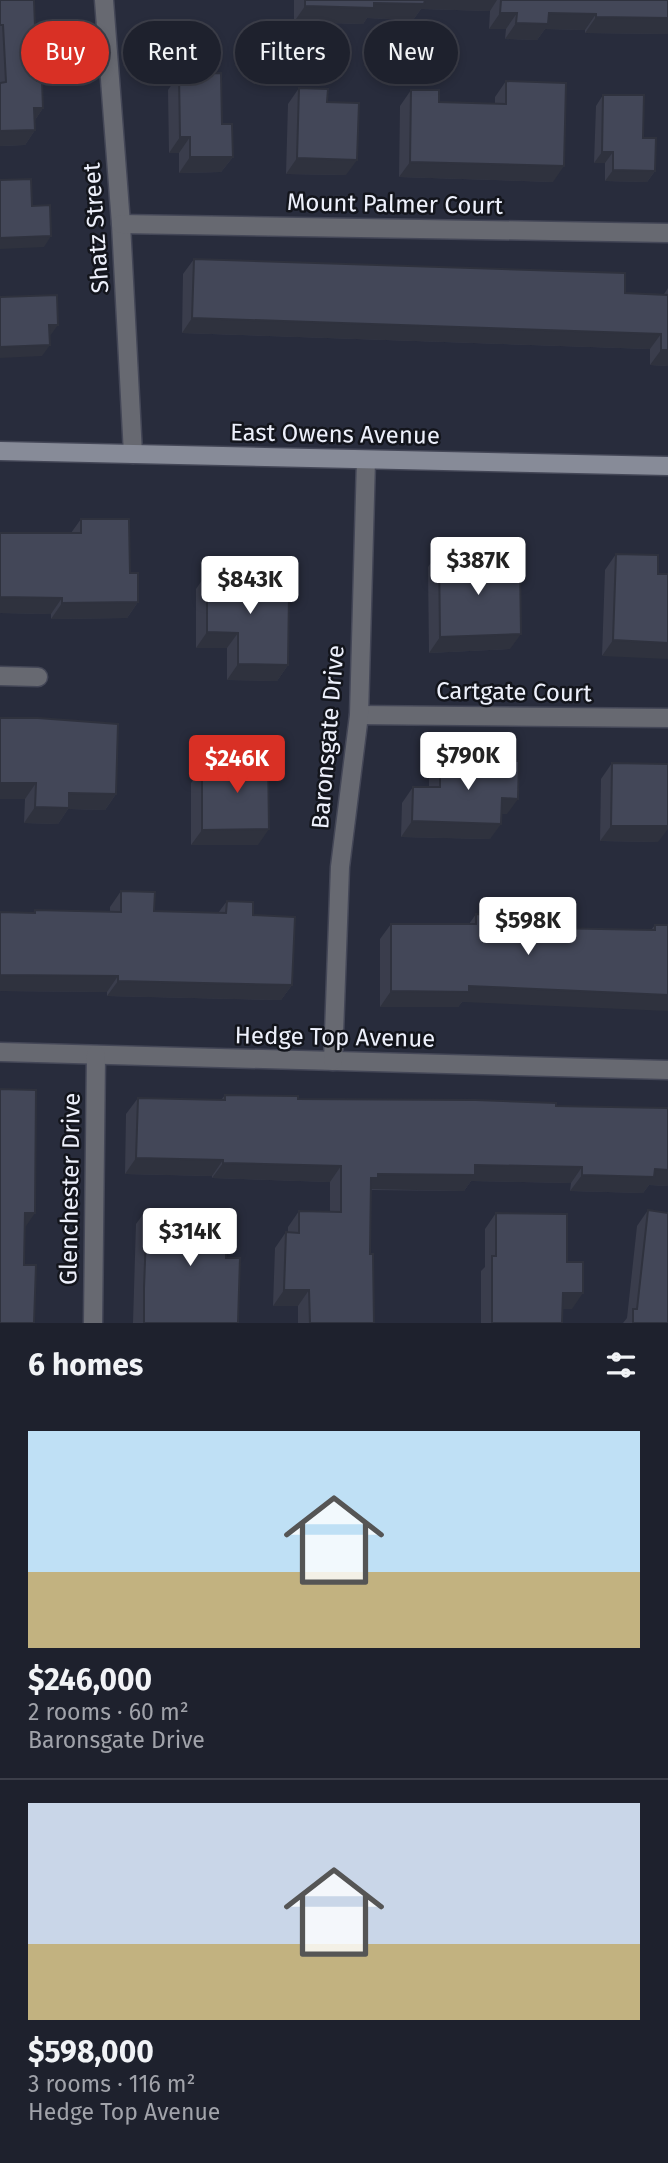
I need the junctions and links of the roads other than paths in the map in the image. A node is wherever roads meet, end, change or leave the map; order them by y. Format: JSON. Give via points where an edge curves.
{"nodes":[{"id":1,"x":104,"y":0,"type":"edge"},
{"id":2,"x":121,"y":224,"type":"junction"},
{"id":3,"x":668,"y":233,"type":"edge"},
{"id":4,"x":0,"y":452,"type":"edge"},
{"id":5,"x":133,"y":454,"type":"junction"},
{"id":6,"x":366,"y":460,"type":"junction"},
{"id":7,"x":668,"y":466,"type":"edge"},
{"id":8,"x":0,"y":676,"type":"edge"},
{"id":9,"x":38,"y":677,"type":"dead end"},
{"id":10,"x":359,"y":715,"type":"junction"},
{"id":11,"x":668,"y":718,"type":"edge"},
{"id":12,"x":0,"y":1052,"type":"edge"},
{"id":13,"x":96,"y":1055,"type":"junction"},
{"id":14,"x":333,"y":1061,"type":"junction"},
{"id":15,"x":668,"y":1070,"type":"edge"},
{"id":16,"x":93,"y":1323,"type":"edge"}],
"edges":[{"from":1,"to":2,"type":"street","name":"Shatz Street"},
{"from":2,"to":3,"type":"street","name":"Mount Palmer Court"},
{"from":2,"to":5,"type":"street","name":"Shatz Street"},
{"from":4,"to":5,"type":"main road","name":"East Owens Avenue"},
{"from":5,"to":6,"type":"main road","name":"East Owens Avenue"},
{"from":6,"to":7,"type":"main road","name":"East Owens Avenue"},
{"from":6,"to":10,"type":"street","name":"Baronsgate Drive"},
{"from":8,"to":9,"type":"street"},
{"from":10,"to":11,"type":"street","name":"Cartgate Court"},
{"from":10,"to":14,"type":"street","name":"Baronsgate Drive","via":[[340,867]]},
{"from":12,"to":13,"type":"street","name":"Hedge Top Avenue"},
{"from":13,"to":14,"type":"street","name":"Hedge Top Avenue"},
{"from":13,"to":16,"type":"street","name":"Glenchester Drive"},
{"from":14,"to":15,"type":"street","name":"Hedge Top Avenue"}]}
